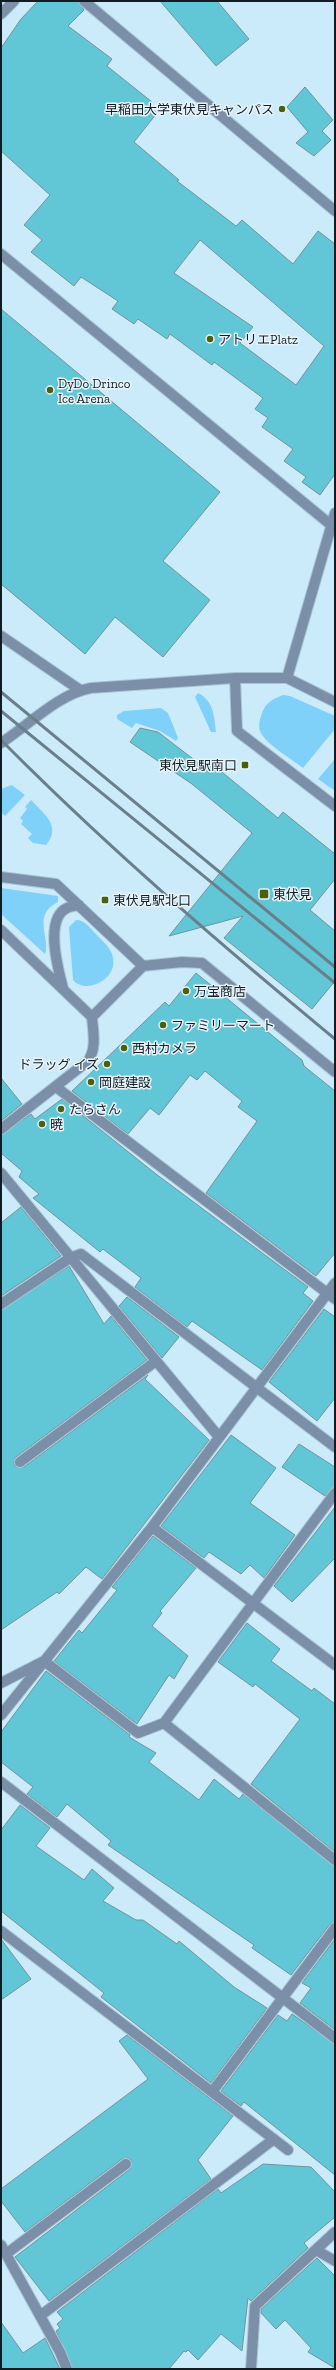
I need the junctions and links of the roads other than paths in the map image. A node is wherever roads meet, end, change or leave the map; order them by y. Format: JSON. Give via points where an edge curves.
{"nodes":[{"id":1,"x":14,"y":1,"type":"edge"},
{"id":2,"x":84,"y":1,"type":"edge"},
{"id":3,"x":1,"y":14,"type":"edge"},
{"id":4,"x":335,"y":211,"type":"edge"},
{"id":5,"x":1,"y":254,"type":"edge"},
{"id":6,"x":335,"y":512,"type":"edge"},
{"id":7,"x":331,"y":525,"type":"junction"},
{"id":8,"x":1,"y":636,"type":"edge"},
{"id":9,"x":235,"y":678,"type":"junction"},
{"id":10,"x":287,"y":678,"type":"junction"},
{"id":11,"x":80,"y":690,"type":"junction"},
{"id":12,"x":335,"y":702,"type":"edge"},
{"id":13,"x":1,"y":743,"type":"edge"},
{"id":14,"x":335,"y":806,"type":"edge"},
{"id":15,"x":1,"y":877,"type":"edge"},
{"id":16,"x":80,"y":905,"type":"junction"},
{"id":17,"x":1,"y":930,"type":"edge"},
{"id":18,"x":143,"y":966,"type":"junction"},
{"id":19,"x":62,"y":988,"type":"junction"},
{"id":20,"x":92,"y":1016,"type":"junction"},
{"id":21,"x":335,"y":1072,"type":"edge"},
{"id":22,"x":56,"y":1087,"type":"junction"},
{"id":23,"x":1,"y":1129,"type":"edge"},
{"id":24,"x":1,"y":1173,"type":"edge"},
{"id":25,"x":70,"y":1258,"type":"junction"},
{"id":26,"x":335,"y":1283,"type":"edge"},
{"id":27,"x":331,"y":1296,"type":"edge"},
{"id":28,"x":1,"y":1304,"type":"edge"},
{"id":29,"x":156,"y":1361,"type":"junction"},
{"id":30,"x":256,"y":1388,"type":"junction"},
{"id":31,"x":219,"y":1437,"type":"junction"},
{"id":32,"x":335,"y":1447,"type":"edge"},
{"id":33,"x":20,"y":1462,"type":"dead end"},
{"id":34,"x":335,"y":1493,"type":"edge"},
{"id":35,"x":152,"y":1526,"type":"junction"},
{"id":36,"x":255,"y":1603,"type":"junction"},
{"id":37,"x":44,"y":1661,"type":"junction"},
{"id":38,"x":335,"y":1664,"type":"edge"},
{"id":39,"x":1,"y":1683,"type":"edge"},
{"id":40,"x":1,"y":1715,"type":"edge"},
{"id":41,"x":164,"y":1723,"type":"junction"},
{"id":42,"x":1,"y":1782,"type":"edge"},
{"id":43,"x":335,"y":1860,"type":"edge"},
{"id":44,"x":335,"y":1928,"type":"edge"},
{"id":45,"x":1,"y":1931,"type":"edge"},
{"id":46,"x":283,"y":1998,"type":"junction"},
{"id":47,"x":335,"y":2038,"type":"edge"},
{"id":48,"x":212,"y":2092,"type":"junction"},
{"id":49,"x":274,"y":2139,"type":"junction"},
{"id":50,"x":288,"y":2150,"type":"dead end"},
{"id":51,"x":126,"y":2164,"type":"dead end"},
{"id":52,"x":335,"y":2232,"type":"edge"},
{"id":53,"x":1,"y":2245,"type":"edge"},
{"id":54,"x":316,"y":2250,"type":"junction"},
{"id":55,"x":6,"y":2254,"type":"junction"},
{"id":56,"x":335,"y":2261,"type":"edge"},
{"id":57,"x":40,"y":2316,"type":"junction"},
{"id":58,"x":67,"y":2369,"type":"edge"},
{"id":59,"x":251,"y":2369,"type":"edge"}],
"edges":[{"from":1,"to":3,"type":"street"},
{"from":2,"to":4,"type":"street"},
{"from":5,"to":7,"type":"street"},
{"from":6,"to":7,"type":"street"},
{"from":7,"to":10,"type":"street"},
{"from":8,"to":11,"type":"street"},
{"from":9,"to":10,"type":"street"},
{"from":9,"to":11,"type":"street"},
{"from":9,"to":14,"type":"street","via":[[237,731]]},
{"from":10,"to":12,"type":"street"},
{"from":11,"to":13,"type":"street"},
{"from":15,"to":16,"type":"street","via":[[56,884]]},
{"from":16,"to":18,"type":"street"},
{"from":16,"to":19,"type":"street","via":[[66,908],[55,922],[54,934]]},
{"from":17,"to":19,"type":"street"},
{"from":18,"to":20,"type":"street"},
{"from":18,"to":21,"type":"street","via":[[182,962],[202,963]]},
{"from":19,"to":20,"type":"street"},
{"from":20,"to":22,"type":"street","via":[[92,1055]]},
{"from":22,"to":23,"type":"street"},
{"from":22,"to":27,"type":"street"},
{"from":24,"to":25,"type":"street"},
{"from":25,"to":28,"type":"street"},
{"from":25,"to":29,"type":"street"},
{"from":25,"to":30,"type":"street","via":[[81,1254]]},
{"from":26,"to":27,"type":"street"},
{"from":27,"to":30,"type":"street"},
{"from":29,"to":31,"type":"street"},
{"from":29,"to":33,"type":"street"},
{"from":30,"to":31,"type":"street"},
{"from":30,"to":32,"type":"street"},
{"from":31,"to":35,"type":"street"},
{"from":34,"to":36,"type":"street"},
{"from":35,"to":36,"type":"street"},
{"from":35,"to":37,"type":"street"},
{"from":36,"to":38,"type":"street"},
{"from":36,"to":41,"type":"street"},
{"from":37,"to":39,"type":"street"},
{"from":37,"to":40,"type":"street"},
{"from":37,"to":41,"type":"street","via":[[138,1733]]},
{"from":41,"to":43,"type":"street"},
{"from":42,"to":46,"type":"street"},
{"from":44,"to":46,"type":"street"},
{"from":45,"to":48,"type":"street"},
{"from":46,"to":47,"type":"street"},
{"from":46,"to":48,"type":"street"},
{"from":48,"to":49,"type":"street"},
{"from":49,"to":50,"type":"street"},
{"from":49,"to":57,"type":"street"},
{"from":51,"to":55,"type":"street"},
{"from":52,"to":54,"type":"street"},
{"from":53,"to":55,"type":"street"},
{"from":54,"to":56,"type":"street"},
{"from":54,"to":59,"type":"street","via":[[255,2306]]},
{"from":55,"to":57,"type":"street"},
{"from":57,"to":58,"type":"street"}]}
